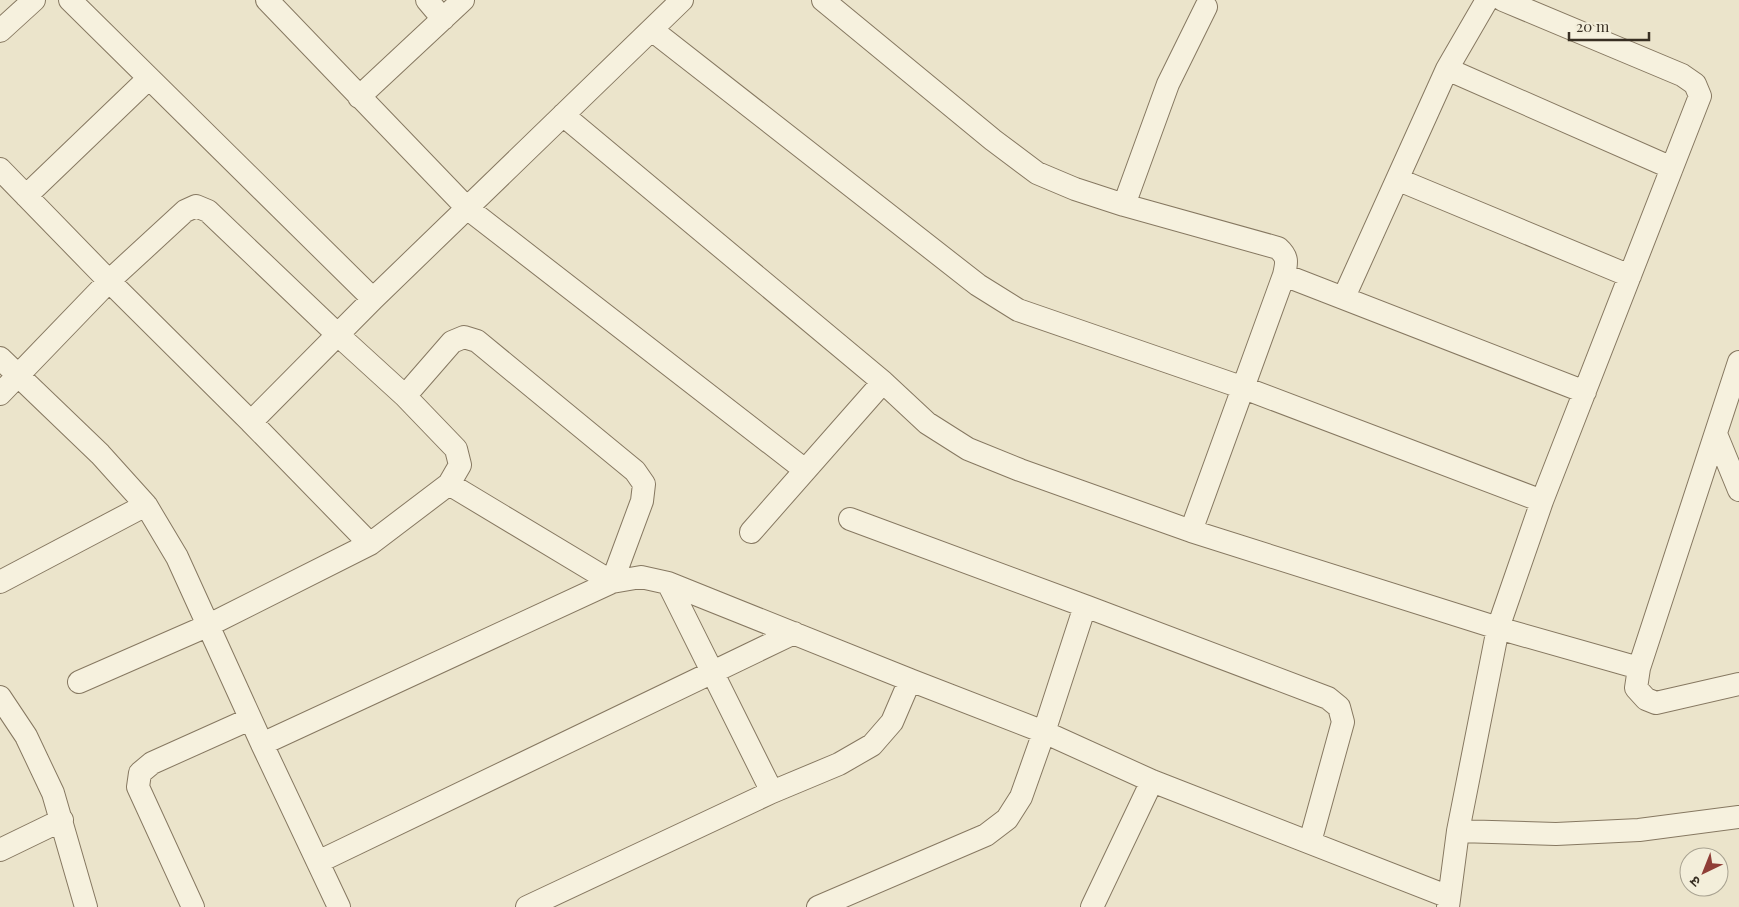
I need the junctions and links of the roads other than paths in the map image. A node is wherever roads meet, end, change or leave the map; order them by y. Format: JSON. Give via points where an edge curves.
{"nodes":[{"id":1,"x":34,"y":0,"type":"edge"},
{"id":2,"x":70,"y":0,"type":"edge"},
{"id":3,"x":267,"y":0,"type":"edge"},
{"id":4,"x":427,"y":0,"type":"edge"},
{"id":5,"x":463,"y":0,"type":"edge"},
{"id":6,"x":682,"y":0,"type":"edge"},
{"id":7,"x":823,"y":0,"type":"edge"},
{"id":8,"x":1487,"y":0,"type":"edge"},
{"id":9,"x":1503,"y":0,"type":"edge"},
{"id":10,"x":1206,"y":7,"type":"dead end"},
{"id":11,"x":443,"y":19,"type":"junction"},
{"id":12,"x":652,"y":30,"type":"junction"},
{"id":13,"x":0,"y":31,"type":"edge"},
{"id":14,"x":1447,"y":69,"type":"junction"},
{"id":15,"x":149,"y":78,"type":"junction"},
{"id":16,"x":359,"y":97,"type":"junction"},
{"id":17,"x":563,"y":116,"type":"junction"},
{"id":18,"x":1672,"y":168,"type":"junction"},
{"id":19,"x":0,"y":169,"type":"edge"},
{"id":20,"x":1398,"y":180,"type":"junction"},
{"id":21,"x":26,"y":196,"type":"junction"},
{"id":22,"x":1124,"y":205,"type":"junction"},
{"id":23,"x":467,"y":208,"type":"junction"},
{"id":24,"x":1284,"y":275,"type":"junction"},
{"id":25,"x":1630,"y":276,"type":"junction"},
{"id":26,"x":109,"y":281,"type":"junction"},
{"id":27,"x":1344,"y":297,"type":"junction"},
{"id":28,"x":373,"y":300,"type":"junction"},
{"id":29,"x":337,"y":334,"type":"junction"},
{"id":30,"x":0,"y":358,"type":"edge"},
{"id":31,"x":1739,"y":362,"type":"edge"},
{"id":32,"x":17,"y":376,"type":"junction"},
{"id":33,"x":883,"y":382,"type":"junction"},
{"id":34,"x":1244,"y":388,"type":"junction"},
{"id":35,"x":1585,"y":392,"type":"junction"},
{"id":36,"x":0,"y":394,"type":"edge"},
{"id":37,"x":405,"y":396,"type":"junction"},
{"id":38,"x":251,"y":422,"type":"junction"},
{"id":39,"x":1716,"y":434,"type":"junction"},
{"id":40,"x":805,"y":470,"type":"junction"},
{"id":41,"x":449,"y":484,"type":"junction"},
{"id":42,"x":1739,"y":490,"type":"edge"},
{"id":43,"x":1542,"y":501,"type":"junction"},
{"id":44,"x":146,"y":505,"type":"junction"},
{"id":45,"x":850,"y":518,"type":"dead end"},
{"id":46,"x":1191,"y":531,"type":"junction"},
{"id":47,"x":751,"y":532,"type":"dead end"},
{"id":48,"x":370,"y":544,"type":"junction"},
{"id":49,"x":0,"y":582,"type":"edge"},
{"id":50,"x":612,"y":582,"type":"junction"},
{"id":51,"x":668,"y":583,"type":"junction"},
{"id":52,"x":1085,"y":606,"type":"junction"},
{"id":53,"x":207,"y":626,"type":"junction"},
{"id":54,"x":1498,"y":628,"type":"junction"},
{"id":55,"x":794,"y":634,"type":"junction"},
{"id":56,"x":1639,"y":668,"type":"junction"},
{"id":57,"x":714,"y":673,"type":"junction"},
{"id":58,"x":910,"y":680,"type":"junction"},
{"id":59,"x":79,"y":682,"type":"dead end"},
{"id":60,"x":1739,"y":684,"type":"edge"},
{"id":61,"x":0,"y":697,"type":"edge"},
{"id":62,"x":250,"y":719,"type":"junction"},
{"id":63,"x":1044,"y":732,"type":"junction"},
{"id":64,"x":262,"y":744,"type":"junction"},
{"id":65,"x":1152,"y":781,"type":"junction"},
{"id":66,"x":772,"y":792,"type":"junction"},
{"id":67,"x":1739,"y":816,"type":"edge"},
{"id":68,"x":62,"y":820,"type":"junction"},
{"id":69,"x":1458,"y":830,"type":"junction"},
{"id":70,"x":1310,"y":842,"type":"junction"},
{"id":71,"x":0,"y":850,"type":"edge"},
{"id":72,"x":318,"y":862,"type":"junction"},
{"id":73,"x":1448,"y":902,"type":"edge"},
{"id":74,"x":86,"y":907,"type":"edge"},
{"id":75,"x":193,"y":907,"type":"edge"},
{"id":76,"x":339,"y":907,"type":"edge"},
{"id":77,"x":527,"y":907,"type":"edge"},
{"id":78,"x":818,"y":907,"type":"edge"},
{"id":79,"x":1092,"y":907,"type":"edge"}],
"edges":[{"from":1,"to":13,"type":"street"},
{"from":2,"to":15,"type":"street"},
{"from":3,"to":16,"type":"street"},
{"from":4,"to":11,"type":"street"},
{"from":5,"to":11,"type":"street"},
{"from":6,"to":12,"type":"street"},
{"from":7,"to":22,"type":"street","via":[[1037,173]]},
{"from":8,"to":14,"type":"street"},
{"from":9,"to":18,"type":"street","via":[[1695,84],[1700,96]]},
{"from":10,"to":22,"type":"street","via":[[1168,84]]},
{"from":11,"to":16,"type":"street"},
{"from":12,"to":17,"type":"street"},
{"from":12,"to":34,"type":"street","via":[[978,285],[1018,310]]},
{"from":14,"to":18,"type":"street"},
{"from":14,"to":20,"type":"street"},
{"from":15,"to":21,"type":"street"},
{"from":15,"to":28,"type":"street"},
{"from":16,"to":23,"type":"street"},
{"from":17,"to":23,"type":"street"},
{"from":17,"to":33,"type":"street"},
{"from":18,"to":25,"type":"street"},
{"from":19,"to":21,"type":"street"},
{"from":20,"to":25,"type":"street"},
{"from":20,"to":27,"type":"street"},
{"from":21,"to":26,"type":"street"},
{"from":22,"to":24,"type":"street","via":[[1278,248],[1288,261]]},
{"from":23,"to":28,"type":"street"},
{"from":23,"to":40,"type":"street"},
{"from":24,"to":27,"type":"street"},
{"from":24,"to":34,"type":"street"},
{"from":25,"to":35,"type":"street"},
{"from":26,"to":29,"type":"street","via":[[185,211],[196,206],[208,211]]},
{"from":26,"to":32,"type":"street"},
{"from":26,"to":38,"type":"street"},
{"from":27,"to":35,"type":"street"},
{"from":28,"to":29,"type":"street"},
{"from":29,"to":37,"type":"street"},
{"from":29,"to":38,"type":"street"},
{"from":30,"to":32,"type":"street"},
{"from":31,"to":39,"type":"street"},
{"from":32,"to":36,"type":"street"},
{"from":32,"to":44,"type":"street","via":[[100,454]]},
{"from":33,"to":40,"type":"street"},
{"from":33,"to":46,"type":"street","via":[[927,422],[968,450]]},
{"from":34,"to":43,"type":"street"},
{"from":34,"to":46,"type":"street"},
{"from":35,"to":43,"type":"street"},
{"from":37,"to":41,"type":"street","via":[[456,449],[460,465]]},
{"from":37,"to":50,"type":"street","via":[[452,342],[464,337],[476,341],[635,471],[644,484],[642,501]]},
{"from":38,"to":48,"type":"street"},
{"from":39,"to":42,"type":"street"},
{"from":39,"to":56,"type":"street"},
{"from":40,"to":47,"type":"street"},
{"from":41,"to":48,"type":"street"},
{"from":41,"to":50,"type":"street"},
{"from":43,"to":54,"type":"street"},
{"from":44,"to":49,"type":"street"},
{"from":44,"to":53,"type":"street","via":[[177,557]]},
{"from":45,"to":52,"type":"street"},
{"from":46,"to":54,"type":"street"},
{"from":48,"to":53,"type":"street"},
{"from":50,"to":51,"type":"street","via":[[641,577]]},
{"from":50,"to":64,"type":"street"},
{"from":51,"to":55,"type":"street"},
{"from":51,"to":57,"type":"street"},
{"from":52,"to":63,"type":"street"},
{"from":52,"to":70,"type":"street","via":[[1328,698],[1340,707],[1343,722]]},
{"from":53,"to":59,"type":"street"},
{"from":53,"to":62,"type":"street"},
{"from":54,"to":56,"type":"street"},
{"from":54,"to":69,"type":"street"},
{"from":55,"to":57,"type":"street"},
{"from":55,"to":58,"type":"street"},
{"from":56,"to":60,"type":"street","via":[[1636,688],[1646,699],[1656,702]]},
{"from":57,"to":66,"type":"street"},
{"from":57,"to":72,"type":"street"},
{"from":58,"to":63,"type":"street"},
{"from":58,"to":66,"type":"street","via":[[892,722],[872,745],[839,764]]},
{"from":61,"to":68,"type":"street","via":[[26,736]]},
{"from":62,"to":64,"type":"street"},
{"from":62,"to":75,"type":"street","via":[[152,763],[140,773],[138,787]]},
{"from":63,"to":65,"type":"street"},
{"from":63,"to":78,"type":"street","via":[[1021,797],[1007,819],[986,836]]},
{"from":64,"to":72,"type":"street"},
{"from":65,"to":70,"type":"street"},
{"from":65,"to":79,"type":"street"},
{"from":66,"to":77,"type":"street"},
{"from":67,"to":69,"type":"street","via":[[1639,830],[1556,834]]},
{"from":68,"to":71,"type":"street"},
{"from":68,"to":74,"type":"street"},
{"from":69,"to":73,"type":"street"},
{"from":70,"to":73,"type":"street"},
{"from":72,"to":76,"type":"street"}]}
